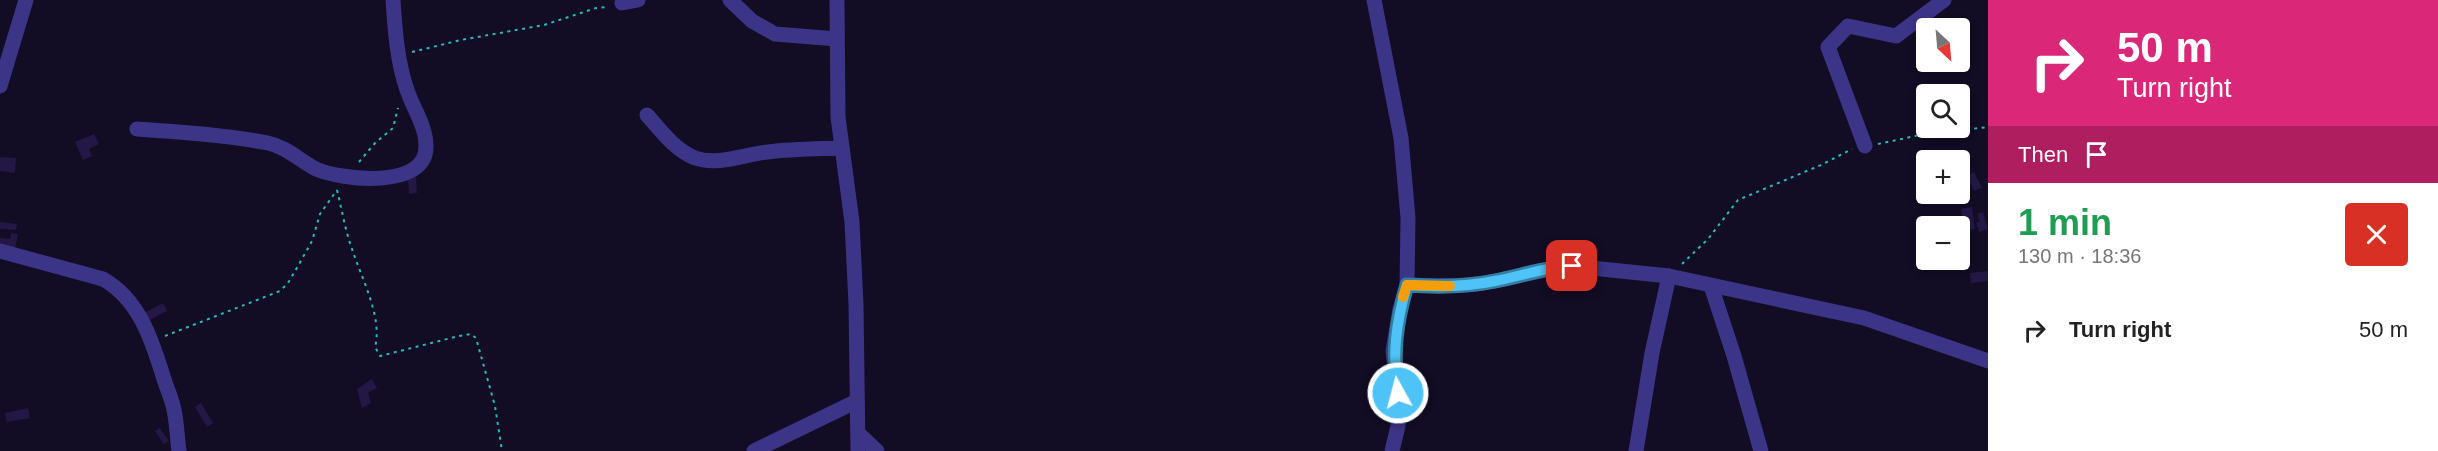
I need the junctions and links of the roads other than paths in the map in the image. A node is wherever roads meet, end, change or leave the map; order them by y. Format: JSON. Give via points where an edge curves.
{"nodes":[{"id":1,"x":26,"y":0,"type":"edge"},
{"id":2,"x":393,"y":0,"type":"edge"},
{"id":3,"x":638,"y":0,"type":"edge"},
{"id":4,"x":730,"y":0,"type":"edge"},
{"id":5,"x":837,"y":0,"type":"edge"},
{"id":6,"x":1374,"y":0,"type":"edge"},
{"id":7,"x":1944,"y":0,"type":"edge"},
{"id":8,"x":622,"y":3,"type":"road end"},
{"id":9,"x":837,"y":39,"type":"junction"},
{"id":10,"x":0,"y":86,"type":"edge"},
{"id":11,"x":647,"y":115,"type":"dead end"},
{"id":12,"x":136,"y":129,"type":"dead end"},
{"id":13,"x":1865,"y":146,"type":"road end"},
{"id":14,"x":842,"y":148,"type":"junction"},
{"id":15,"x":0,"y":251,"type":"edge"},
{"id":16,"x":1669,"y":276,"type":"junction"},
{"id":17,"x":1407,"y":285,"type":"junction"},
{"id":18,"x":1711,"y":286,"type":"junction"},
{"id":19,"x":1988,"y":361,"type":"edge"},
{"id":20,"x":857,"y":401,"type":"junction"},
{"id":21,"x":859,"y":434,"type":"junction"},
{"id":22,"x":179,"y":451,"type":"edge"},
{"id":23,"x":754,"y":451,"type":"edge"},
{"id":24,"x":858,"y":451,"type":"edge"},
{"id":25,"x":877,"y":451,"type":"edge"},
{"id":26,"x":1392,"y":451,"type":"edge"},
{"id":27,"x":1636,"y":451,"type":"edge"},
{"id":28,"x":1761,"y":451,"type":"edge"}],
"edges":[{"from":1,"to":10,"type":"street"},
{"from":2,"to":12,"type":"street","via":[[398,55],[427,147],[417,166],[401,176],[341,183],[293,153],[270,144]]},
{"from":3,"to":8,"type":"street"},
{"from":4,"to":9,"type":"street","via":[[752,21],[775,34]]},
{"from":5,"to":9,"type":"street"},
{"from":6,"to":17,"type":"street","via":[[1405,171]]},
{"from":7,"to":13,"type":"street","via":[[1896,36],[1848,26],[1828,47]]},
{"from":9,"to":14,"type":"street"},
{"from":11,"to":14,"type":"street","via":[[673,143],[696,158]]},
{"from":14,"to":20,"type":"street","via":[[852,234]]},
{"from":15,"to":22,"type":"street","via":[[103,279],[140,315],[174,409]]},
{"from":16,"to":17,"type":"street","via":[[1572,266],[1494,282]]},
{"from":16,"to":18,"type":"street"},
{"from":16,"to":27,"type":"street"},
{"from":17,"to":26,"type":"street","via":[[1394,351],[1400,406]]},
{"from":18,"to":19,"type":"street","via":[[1864,318]]},
{"from":18,"to":28,"type":"street"},
{"from":20,"to":21,"type":"street"},
{"from":20,"to":23,"type":"street"},
{"from":21,"to":24,"type":"street"},
{"from":21,"to":25,"type":"street"}]}
